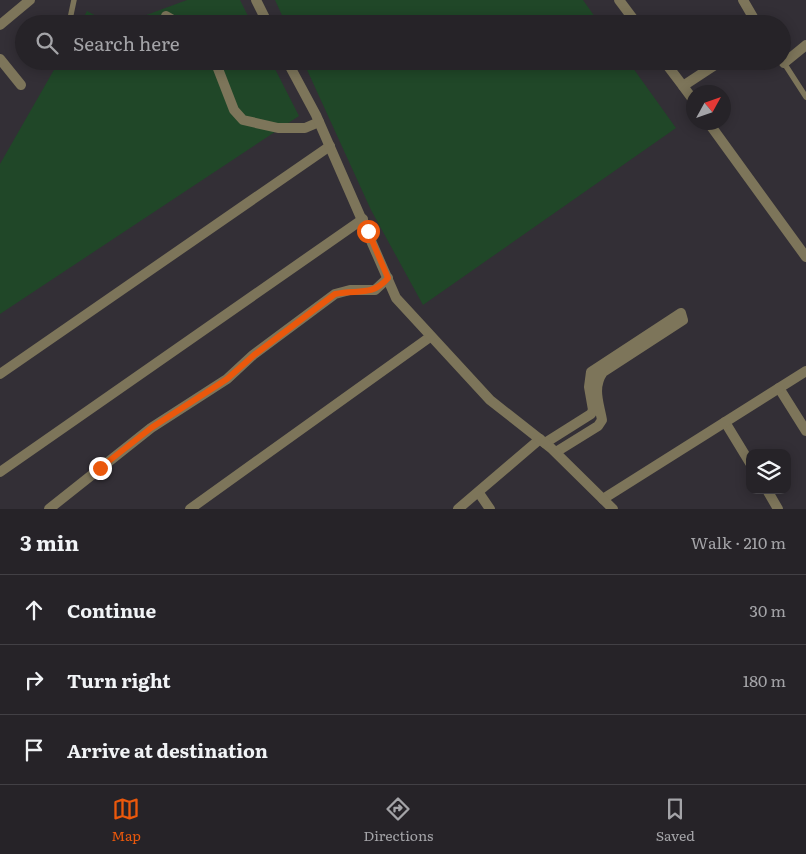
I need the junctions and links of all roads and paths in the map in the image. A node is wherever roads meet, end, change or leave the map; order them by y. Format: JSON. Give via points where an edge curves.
{"nodes":[{"id":1,"x":30,"y":0,"type":"edge"},
{"id":2,"x":74,"y":0,"type":"edge"},
{"id":3,"x":256,"y":0,"type":"edge"},
{"id":4,"x":620,"y":0,"type":"edge"},
{"id":5,"x":743,"y":0,"type":"edge"},
{"id":6,"x":71,"y":15,"type":"edge"},
{"id":7,"x":264,"y":15,"type":"edge"},
{"id":8,"x":631,"y":15,"type":"edge"},
{"id":9,"x":752,"y":15,"type":"edge"},
{"id":10,"x":0,"y":25,"type":"edge"},
{"id":11,"x":806,"y":46,"type":"edge"},
{"id":12,"x":791,"y":56,"type":"edge"},
{"id":13,"x":0,"y":59,"type":"edge"},
{"id":14,"x":218,"y":70,"type":"edge"},
{"id":15,"x":292,"y":70,"type":"edge"},
{"id":16,"x":671,"y":70,"type":"edge"},
{"id":17,"x":708,"y":70,"type":"edge"},
{"id":18,"x":788,"y":70,"type":"edge"},
{"id":19,"x":21,"y":85,"type":"dead end"},
{"id":20,"x":683,"y":86,"type":"junction"},
{"id":21,"x":686,"y":90,"type":"edge"},
{"id":22,"x":806,"y":97,"type":"edge"},
{"id":23,"x":319,"y":122,"type":"junction"},
{"id":24,"x":714,"y":130,"type":"edge"},
{"id":25,"x":330,"y":146,"type":"junction"},
{"id":26,"x":363,"y":219,"type":"junction"},
{"id":27,"x":806,"y":257,"type":"edge"},
{"id":28,"x":388,"y":278,"type":"junction"},
{"id":29,"x":430,"y":337,"type":"junction"},
{"id":30,"x":806,"y":371,"type":"edge"},
{"id":31,"x":0,"y":374,"type":"edge"},
{"id":32,"x":779,"y":388,"type":"junction"},
{"id":33,"x":802,"y":417,"type":"edge"},
{"id":34,"x":725,"y":422,"type":"junction"},
{"id":35,"x":806,"y":431,"type":"edge"},
{"id":36,"x":543,"y":441,"type":"junction"},
{"id":37,"x":556,"y":452,"type":"junction"},
{"id":38,"x":746,"y":456,"type":"edge"},
{"id":39,"x":0,"y":472,"type":"edge"},
{"id":40,"x":479,"y":493,"type":"junction"},
{"id":41,"x":769,"y":494,"type":"edge"},
{"id":42,"x":603,"y":499,"type":"junction"},
{"id":43,"x":49,"y":509,"type":"edge"},
{"id":44,"x":190,"y":509,"type":"edge"},
{"id":45,"x":458,"y":509,"type":"edge"},
{"id":46,"x":490,"y":509,"type":"edge"},
{"id":47,"x":613,"y":509,"type":"edge"},
{"id":48,"x":778,"y":509,"type":"edge"}],
"edges":[{"from":1,"to":10,"type":"street"},
{"from":2,"to":6,"type":"lane"},
{"from":3,"to":7,"type":"street"},
{"from":4,"to":8,"type":"street"},
{"from":5,"to":9,"type":"street"},
{"from":11,"to":12,"type":"street"},
{"from":13,"to":19,"type":"street"},
{"from":14,"to":23,"type":"street","via":[[234,110],[243,120],[278,128],[305,128]]},
{"from":15,"to":23,"type":"street"},
{"from":16,"to":20,"type":"street"},
{"from":17,"to":20,"type":"street"},
{"from":18,"to":22,"type":"lane"},
{"from":20,"to":21,"type":"street"},
{"from":23,"to":25,"type":"street"},
{"from":24,"to":27,"type":"street"},
{"from":25,"to":26,"type":"street"},
{"from":25,"to":31,"type":"street"},
{"from":26,"to":28,"type":"street"},
{"from":26,"to":39,"type":"street"},
{"from":28,"to":29,"type":"street","via":[[396,298]]},
{"from":28,"to":43,"type":"street","via":[[375,290],[335,294],[227,379],[151,428]]},
{"from":29,"to":36,"type":"street","via":[[490,400]]},
{"from":29,"to":44,"type":"street"},
{"from":30,"to":32,"type":"street"},
{"from":32,"to":33,"type":"street"},
{"from":32,"to":34,"type":"street"},
{"from":33,"to":35,"type":"street"},
{"from":34,"to":38,"type":"street"},
{"from":34,"to":42,"type":"street"},
{"from":36,"to":37,"type":"street"},
{"from":36,"to":37,"type":"street","via":[[591,414],[589,388],[592,372],[681,313],[684,320],[603,372],[598,379],[596,396],[602,420],[598,426]]},
{"from":36,"to":40,"type":"street"},
{"from":37,"to":42,"type":"street"},
{"from":40,"to":45,"type":"street"},
{"from":40,"to":46,"type":"street"},
{"from":41,"to":48,"type":"street"},
{"from":42,"to":47,"type":"street"}]}
